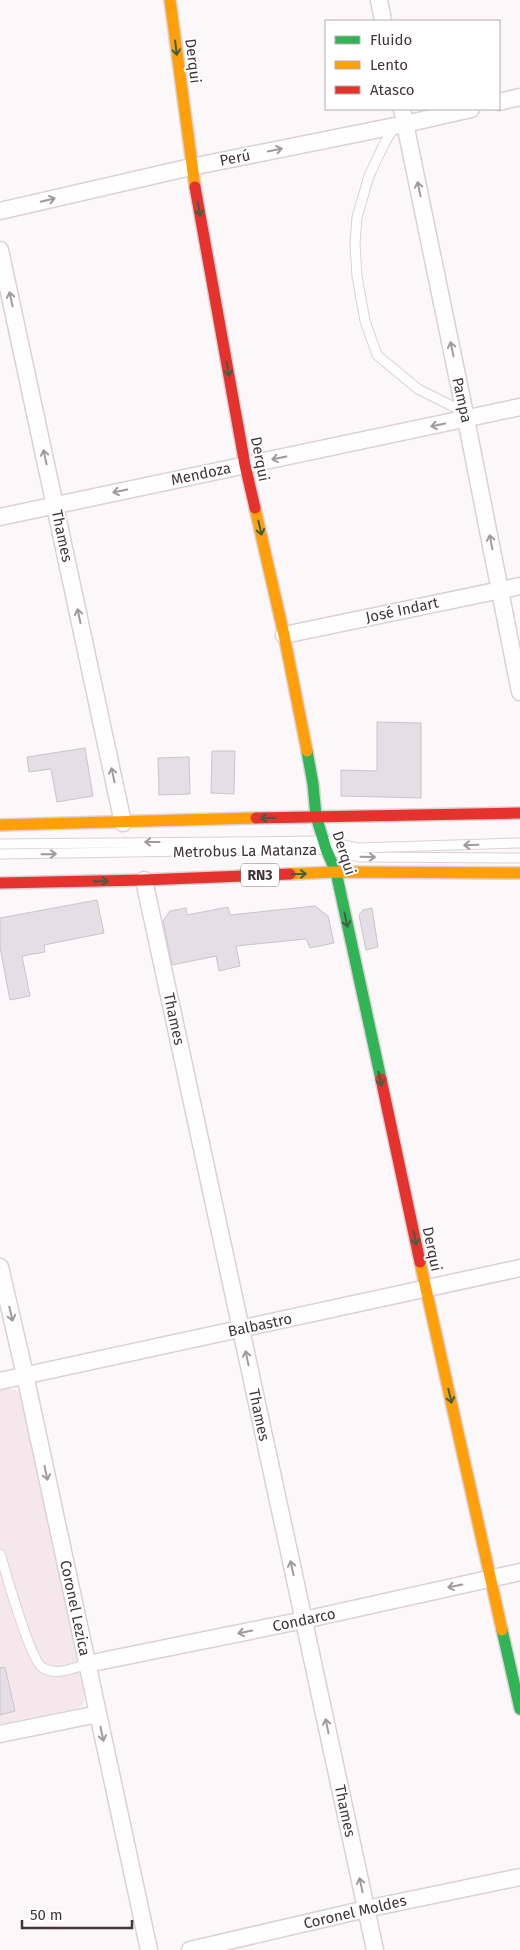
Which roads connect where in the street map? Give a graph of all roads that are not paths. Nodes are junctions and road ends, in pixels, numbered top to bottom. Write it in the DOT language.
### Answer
graph roads {
  1 [pos="170,0"];
  2 [pos="379,0"];
  3 [pos="384,20"];
  4 [pos="520,97"];
  5 [pos="500,102"];
  6 [pos="465,110"];
  7 [pos="401,120"];
  8 [pos="191,167"];
  9 [pos="0,211"];
  10 [pos="0,250"];
  11 [pos="520,407"];
  12 [pos="466,415"];
  13 [pos="245,465"];
  14 [pos="56,504"];
  15 [pos="0,517"];
  16 [pos="520,586"];
  17 [pos="500,590"];
  18 [pos="284,635"];
  19 [pos="520,692"];
  20 [pos="520,813"];
  21 [pos="316,816"];
  22 [pos="122,823"];
  23 [pos="0,825"];
  24 [pos="520,843"];
  25 [pos="0,844"];
  26 [pos="325,845"];
  27 [pos="0,854"];
  28 [pos="520,858"];
  29 [pos="336,872"];
  30 [pos="520,873"];
  31 [pos="144,880"];
  32 [pos="0,883"];
  33 [pos="0,1267"];
  34 [pos="520,1268"];
  35 [pos="426,1289"];
  36 [pos="241,1330"];
  37 [pos="25,1375"];
  38 [pos="0,1381"];
  39 [pos="0,1554"];
  40 [pos="520,1572"];
  41 [pos="490,1579"];
  42 [pos="304,1620"];
  43 [pos="87,1664"];
  44 [pos="520,1709"];
  45 [pos="98,1714"];
  46 [pos="0,1734"];
  47 [pos="520,1877"];
  48 [pos="366,1909"];
  49 [pos="149,1950"];
  50 [pos="190,1950"];
  51 [pos="375,1950"];
  1 -- 8 [label="main road, Derqui, one-way"];
  2 -- 3 [label="street"];
  4 -- 5 [label="street"];
  6 -- 7 [label="street, Perú"];
  8 -- 7 [label="street, Perú, one-way"];
  12 -- 7 [label="street, Pampa, one-way"];
  7 -- 12 [label="lane"];
  9 -- 8 [label="street, Perú, one-way"];
  8 -- 13 [label="main road, Derqui, one-way"];
  14 -- 10 [label="street, Thames, one-way"];
  11 -- 12 [label="street, Mendoza"];
  12 -- 13 [label="street, Mendoza, one-way"];
  17 -- 12 [label="street, Pampa, one-way"];
  13 -- 14 [label="street, Mendoza, one-way"];
  13 -- 18 [label="main road, Derqui, one-way"];
  14 -- 15 [label="street, Mendoza"];
  22 -- 14 [label="street, Thames, one-way"];
  16 -- 17 [label="street, José Indart"];
  17 -- 18 [label="street, José Indart"];
  17 -- 19 [label="street, Pampa"];
  18 -- 21 [label="main road, Derqui"];
  20 -- 21 [label="main road"];
  21 -- 22 [label="main road, one-way"];
  21 -- 26 [label="main road, Derqui"];
  22 -- 23 [label="main road"];
  24 -- 26 [label="lane, Metrobus La Matanza, one-way"];
  26 -- 25 [label="lane, Metrobus La Matanza, one-way"];
  27 -- 26 [label="lane, Metrobus La Matanza, one-way"];
  26 -- 28 [label="lane, Metrobus La Matanza, one-way"];
  26 -- 29 [label="main road, Derqui"];
  29 -- 30 [label="main road, RN3"];
  31 -- 29 [label="main road, RN3, one-way"];
  29 -- 35 [label="main road, Derqui, one-way"];
  32 -- 31 [label="main road, RN3, one-way"];
  31 -- 36 [label="street, Thames"];
  33 -- 37 [label="street, Coronel Lezica, one-way"];
  34 -- 35 [label="street, Balbastro"];
  35 -- 36 [label="street, Balbastro"];
  35 -- 41 [label="main road, Derqui, one-way"];
  36 -- 37 [label="street, Balbastro"];
  42 -- 36 [label="street, Thames, one-way"];
  37 -- 38 [label="street, Balbastro"];
  37 -- 43 [label="street, Coronel Lezica, one-way"];
  39 -- 43 [label="lane"];
  40 -- 41 [label="street, Condarco"];
  41 -- 42 [label="street, Condarco, one-way"];
  41 -- 44 [label="main road, Derqui"];
  42 -- 43 [label="street, Condarco, one-way"];
  48 -- 42 [label="street, Thames, one-way"];
  43 -- 45 [label="street, Coronel Lezica"];
  45 -- 46 [label="street"];
  45 -- 49 [label="street, Coronel Lezica, one-way"];
  47 -- 48 [label="street, Coronel Moldes"];
  48 -- 50 [label="street, Coronel Moldes"];
  48 -- 51 [label="street, Thames"];
}
